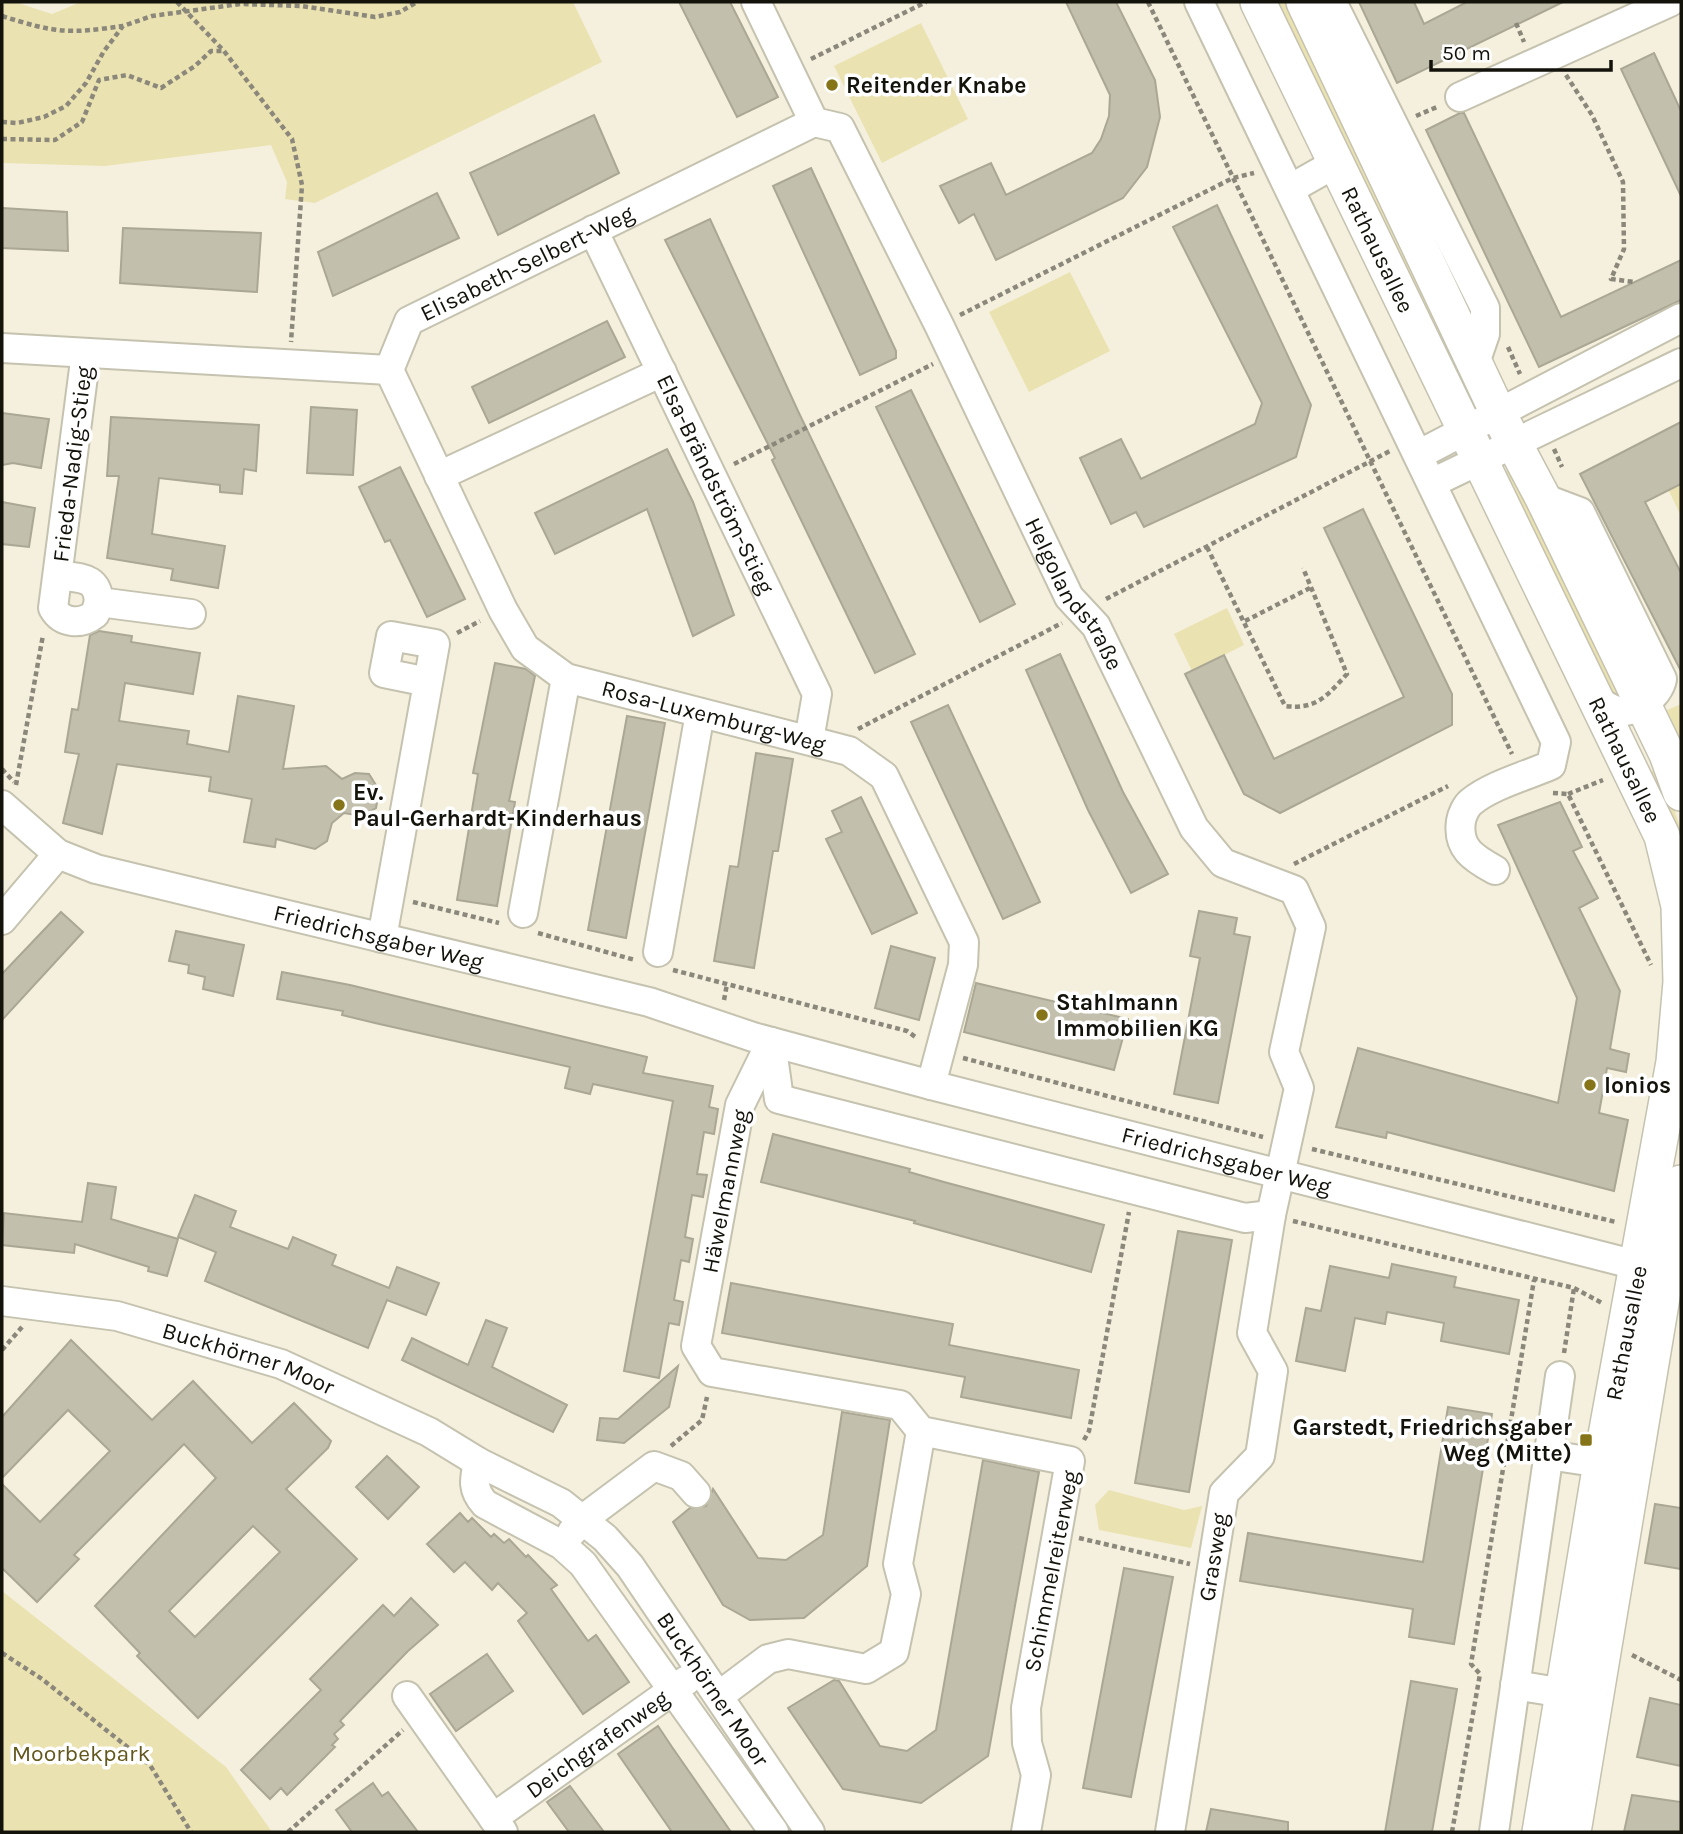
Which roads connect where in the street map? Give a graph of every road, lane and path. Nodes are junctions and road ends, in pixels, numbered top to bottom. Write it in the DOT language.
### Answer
graph roads {
  1 [pos="177,2"];
  2 [pos="416,2"];
  3 [pos="756,2"];
  4 [pos="926,2"];
  5 [pos="1148,2"];
  6 [pos="1199,2"];
  7 [pos="1258,2"];
  8 [pos="1304,2"];
  9 [pos="1332,2"];
  10 [pos="1670,2"];
  11 [pos="281,3"];
  12 [pos="189,12"];
  13 [pos="2,16"];
  14 [pos="1516,23"];
  15 [pos="123,26"];
  16 [pos="224,51"];
  17 [pos="1535,63"];
  18 [pos="788,70"];
  19 [pos="1460,97"];
  20 [pos="2,122"];
  21 [pos="814,122"];
  22 [pos="1394,125"];
  23 [pos="2,139"];
  24 [pos="1277,163"];
  25 [pos="1336,163"];
  26 [pos="1233,178"];
  27 [pos="1290,189"];
  28 [pos="593,230"];
  29 [pos="1634,282"];
  30 [pos="1681,318"];
  31 [pos="939,325"];
  32 [pos="2,348"];
  33 [pos="86,353"];
  34 [pos="953,354"];
  35 [pos="1475,363"];
  36 [pos="1681,363"];
  37 [pos="289,365"];
  38 [pos="389,370"];
  39 [pos="662,372"];
  40 [pos="1506,429"];
  41 [pos="1473,446"];
  42 [pos="1415,447"];
  43 [pos="1371,463"];
  44 [pos="439,475"];
  45 [pos="712,476"];
  46 [pos="1432,484"];
  47 [pos="1207,547"];
  48 [pos="1303,568"];
  49 [pos="58,575"];
  50 [pos="1310,588"];
  51 [pos="99,602"];
  52 [pos="503,610"];
  53 [pos="1082,612"];
  54 [pos="56,614"];
  55 [pos="191,614"];
  56 [pos="1245,621"];
  57 [pos="435,644"];
  58 [pos="566,678"];
  59 [pos="428,682"];
  60 [pos="1595,699"];
  61 [pos="1643,703"];
  62 [pos="700,713"];
  63 [pos="809,740"];
  64 [pos="849,751"];
  65 [pos="1500,761"];
  66 [pos="1517,766"];
  67 [pos="1450,786"];
  68 [pos="1681,793"];
  69 [pos="6,810"];
  70 [pos="58,854"];
  71 [pos="1495,870"];
  72 [pos="1265,878"];
  73 [pos="523,913"];
  74 [pos="2,920"];
  75 [pos="382,937"];
  76 [pos="659,952"];
  77 [pos="1652,968"];
  78 [pos="771,1042"];
  79 [pos="931,1085"];
  80 [pos="1287,1143"];
  81 [pos="1279,1176"];
  82 [pos="1681,1182"];
  83 [pos="1134,1189"];
  84 [pos="1271,1215"];
  85 [pos="1617,1223"];
  86 [pos="1662,1272"];
  87 [pos="1534,1280"];
  88 [pos="1574,1288"];
  89 [pos="2,1301"];
  90 [pos="1601,1316"];
  91 [pos="712,1372"];
  92 [pos="1560,1376"];
  93 [pos="921,1431"];
  94 [pos="1548,1455"];
  95 [pos="1070,1461"];
  96 [pos="478,1462"];
  97 [pos="1601,1463"];
  98 [pos="654,1466"];
  99 [pos="696,1493"];
  100 [pos="583,1519"];
  101 [pos="1058,1532"];
  102 [pos="562,1545"];
  103 [pos="1211,1569"];
  104 [pos="2,1653"];
  105 [pos="1629,1653"];
  106 [pos="702,1669"];
  107 [pos="1681,1680"];
  108 [pos="1515,1685"];
  109 [pos="672,1690"];
  110 [pos="720,1695"];
  111 [pos="1579,1696"];
  112 [pos="414,1705"];
  113 [pos="498,1825"];
  114 [pos="191,1832"];
  115 [pos="288,1832"];
  116 [pos="774,1832"];
  117 [pos="810,1832"];
  118 [pos="1026,1832"];
  119 [pos="1170,1832"];
  120 [pos="1452,1832"];
  121 [pos="1494,1832"];
  122 [pos="1540,1832"];
  123 [pos="1573,1832"];
  1 -- 12 [label="path"];
  2 -- 11 [label="path"];
  3 -- 18 [label="street"];
  4 -- 18 [label="path"];
  5 -- 26 [label="path"];
  6 -- 24 [label="street"];
  7 -- 25 [label="main road, Rathausallee"];
  8 -- 35 [label="main road, Rathausallee"];
  9 -- 22 [label="street"];
  10 -- 17 [label="street"];
  11 -- 12 [label="path"];
  12 -- 15 [label="path"];
  12 -- 16 [label="path"];
  13 -- 15 [label="path"];
  14 -- 17 [label="path"];
  15 -- 20 [label="path"];
  16 -- 23 [label="path"];
  16 -- 37 [label="path"];
  17 -- 19 [label="street"];
  17 -- 29 [label="path"];
  18 -- 21 [label="street"];
  19 -- 22 [label="path"];
  21 -- 28 [label="street, Elisabeth-Selbert-Weg"];
  21 -- 31 [label="street, Helgolandstraße"];
  22 -- 35 [label="street"];
  24 -- 26 [label="path"];
  24 -- 27 [label="street"];
  25 -- 27 [label="street"];
  25 -- 41 [label="main road, Rathausallee"];
  26 -- 31 [label="path"];
  26 -- 43 [label="path"];
  27 -- 42 [label="street"];
  28 -- 38 [label="street, Elisabeth-Selbert-Weg"];
  28 -- 39 [label="street, Elsa-Brändström-Stieg"];
  30 -- 40 [label="street"];
  31 -- 34 [label="street, Helgolandstraße"];
  32 -- 33 [label="street"];
  33 -- 37 [label="street"];
  33 -- 49 [label="street, Frieda-Nadig-Stieg"];
  34 -- 45 [label="path"];
  34 -- 53 [label="street, Helgolandstraße"];
  35 -- 40 [label="main road, Rathausallee"];
  36 -- 40 [label="street"];
  37 -- 38 [label="street"];
  38 -- 44 [label="street, Rosa-Luxemburg-Weg"];
  39 -- 44 [label="street"];
  39 -- 45 [label="street, Elsa-Brändström-Stieg"];
  40 -- 41 [label="street"];
  40 -- 61 [label="main road, Rathausallee"];
  41 -- 42 [label="street"];
  41 -- 46 [label="street"];
  41 -- 60 [label="main road, Rathausallee"];
  42 -- 43 [label="path"];
  42 -- 46 [label="street"];
  43 -- 47 [label="path"];
  43 -- 66 [label="path"];
  44 -- 52 [label="street, Rosa-Luxemburg-Weg"];
  45 -- 63 [label="street, Elsa-Brändström-Stieg"];
  46 -- 66 [label="street"];
  47 -- 53 [label="path"];
  47 -- 56 [label="path"];
  48 -- 50 [label="path"];
  49 -- 51 [label="street, Frieda-Nadig-Stieg"];
  49 -- 54 [label="street, Frieda-Nadig-Stieg"];
  50 -- 56 [label="path"];
  50 -- 56 [label="path"];
  51 -- 54 [label="street"];
  51 -- 55 [label="street"];
  52 -- 57 [label="path"];
  52 -- 58 [label="street, Rosa-Luxemburg-Weg"];
  53 -- 64 [label="path"];
  53 -- 72 [label="street, Helgolandstraße"];
  54 -- 69 [label="path"];
  57 -- 59 [label="street"];
  57 -- 59 [label="street"];
  58 -- 62 [label="street, Rosa-Luxemburg-Weg"];
  58 -- 73 [label="street"];
  59 -- 75 [label="street"];
  60 -- 61 [label="street"];
  60 -- 86 [label="main road, Rathausallee"];
  61 -- 68 [label="main road, Rathausallee"];
  62 -- 63 [label="street, Rosa-Luxemburg-Weg"];
  62 -- 76 [label="street"];
  63 -- 64 [label="street, Rosa-Luxemburg-Weg"];
  64 -- 79 [label="street, Rosa-Luxemburg-Weg"];
  65 -- 66 [label="path"];
  66 -- 71 [label="street"];
  66 -- 77 [label="path"];
  67 -- 72 [label="path"];
  69 -- 70 [label="street, Friedrichsgaber Weg"];
  70 -- 74 [label="street"];
  70 -- 75 [label="street, Friedrichsgaber Weg"];
  72 -- 80 [label="street, Helgolandstraße"];
  75 -- 78 [label="street, Friedrichsgaber Weg"];
  78 -- 79 [label="street, Friedrichsgaber Weg"];
  78 -- 83 [label="street, Friedrichsgaber Weg"];
  78 -- 91 [label="street, Häwelmannweg"];
  79 -- 81 [label="street, Friedrichsgaber Weg"];
  80 -- 81 [label="street, Helgolandstraße"];
  80 -- 85 [label="path"];
  81 -- 84 [label="street, Grasweg"];
  81 -- 86 [label="street, Friedrichsgaber Weg"];
  82 -- 86 [label="main road, Rathausallee"];
  83 -- 84 [label="street, Friedrichsgaber Weg"];
  83 -- 95 [label="path, Schimmelreiterweg"];
  84 -- 87 [label="path"];
  84 -- 103 [label="street, Grasweg"];
  86 -- 97 [label="main road, Rathausallee"];
  86 -- 111 [label="main road, Rathausallee"];
  87 -- 88 [label="path"];
  87 -- 120 [label="path"];
  88 -- 90 [label="path"];
  88 -- 92 [label="path"];
  89 -- 96 [label="street, Buckhörner Moor"];
  91 -- 93 [label="street"];
  91 -- 98 [label="path"];
  92 -- 94 [label="street"];
  93 -- 95 [label="street"];
  93 -- 110 [label="street"];
  94 -- 97 [label="street"];
  94 -- 108 [label="street"];
  95 -- 101 [label="street, Schimmelreiterweg"];
  96 -- 100 [label="street, Buckhörner Moor"];
  96 -- 102 [label="street, Buckhörner Moor"];
  97 -- 111 [label="main road, Rathausallee"];
  98 -- 99 [label="street"];
  98 -- 100 [label="street"];
  100 -- 102 [label="street"];
  100 -- 106 [label="street, Buckhörner Moor"];
  101 -- 103 [label="path"];
  101 -- 118 [label="street, Schimmelreiterweg"];
  102 -- 109 [label="street, Buckhörner Moor"];
  103 -- 119 [label="street, Grasweg"];
  104 -- 114 [label="path"];
  105 -- 107 [label="path"];
  106 -- 109 [label="street, Deichgrafenweg"];
  106 -- 110 [label="street, Buckhörner Moor"];
  108 -- 111 [label="street"];
  108 -- 121 [label="street"];
  109 -- 113 [label="street, Deichgrafenweg"];
  109 -- 116 [label="street, Buckhörner Moor"];
  110 -- 117 [label="street, Buckhörner Moor"];
  111 -- 122 [label="main road, Rathausallee"];
  111 -- 123 [label="main road, Rathausallee"];
  112 -- 113 [label="street, Deichgrafenweg"];
  112 -- 115 [label="path"];
}
